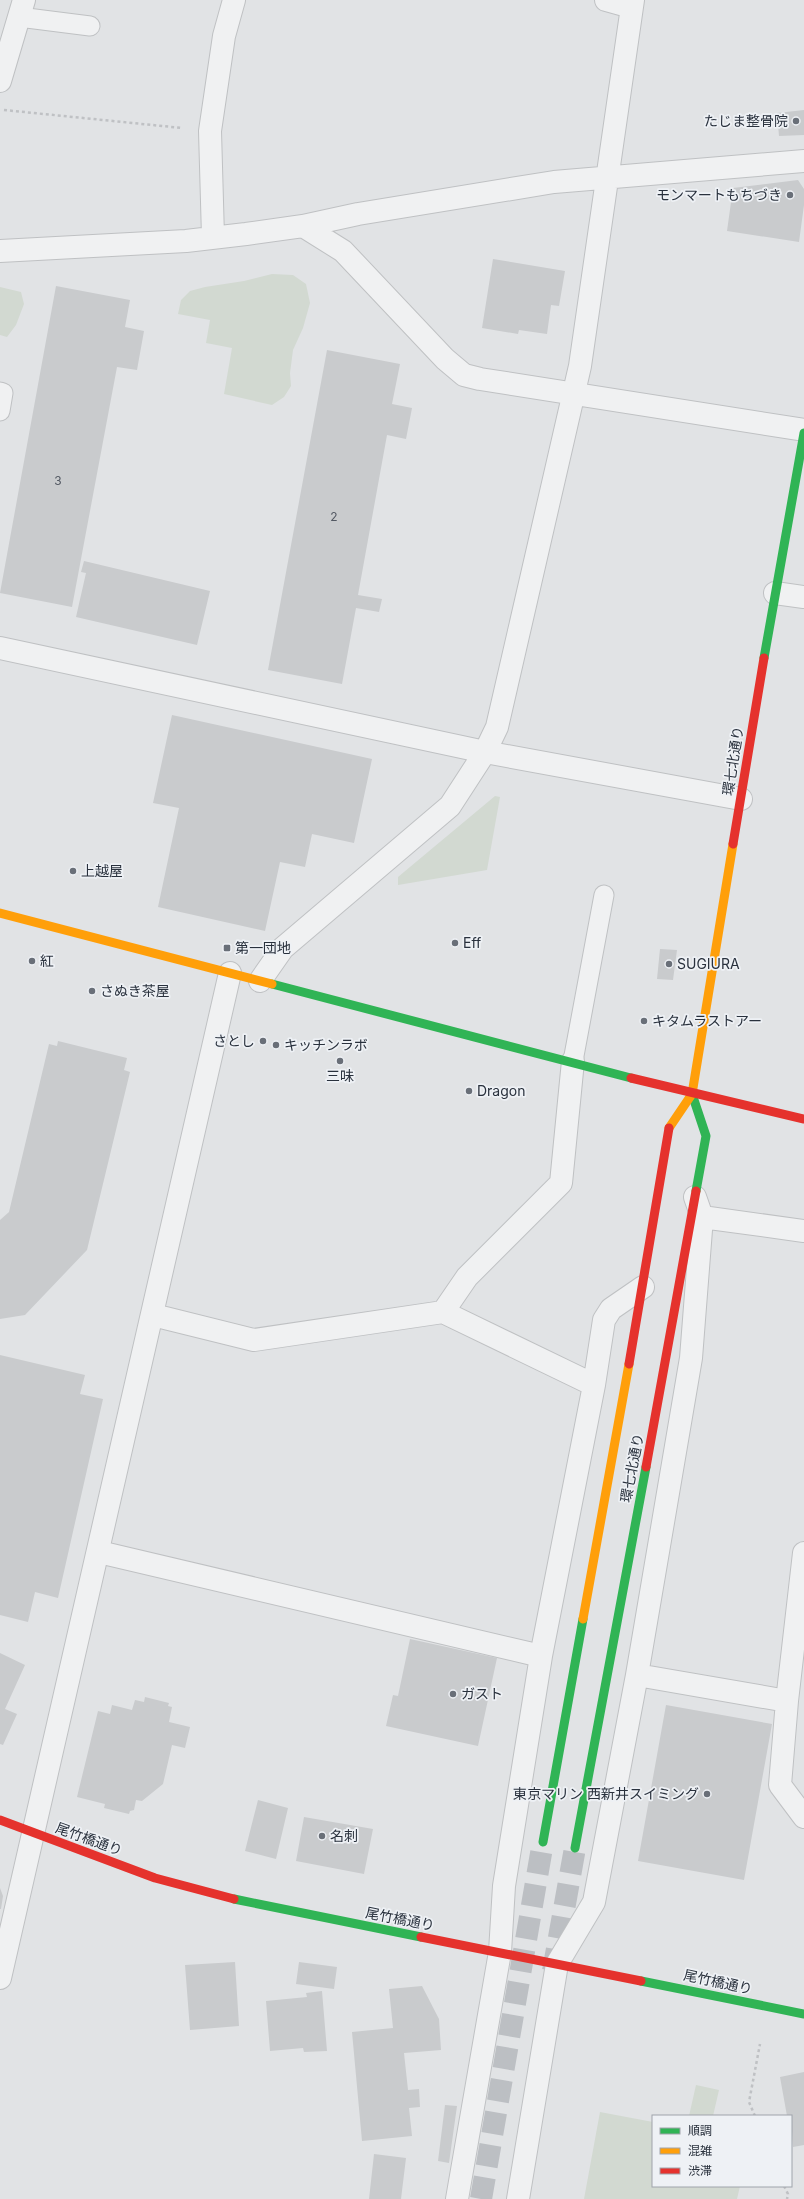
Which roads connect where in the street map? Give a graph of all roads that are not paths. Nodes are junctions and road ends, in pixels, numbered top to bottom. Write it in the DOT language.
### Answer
graph roads {
  1 [pos="234,0"];
  2 [pos="606,0"];
  3 [pos="632,3"];
  4 [pos="22,8"];
  5 [pos="90,26"];
  6 [pos="0,81"];
  7 [pos="804,161"];
  8 [pos="608,176"];
  9 [pos="303,226"];
  10 [pos="213,237"];
  11 [pos="0,250"];
  12 [pos="0,392"];
  13 [pos="575,394"];
  14 [pos="0,410"];
  15 [pos="804,432"];
  16 [pos="775,593"];
  17 [pos="804,597"];
  18 [pos="0,648"];
  19 [pos="485,752"];
  20 [pos="741,799"];
  21 [pos="604,895"];
  22 [pos="0,913"];
  23 [pos="230,973"];
  24 [pos="260,981"];
  25 [pos="573,1061"];
  26 [pos="692,1094"];
  27 [pos="804,1119"];
  28 [pos="699,1207"];
  29 [pos="804,1231"];
  30 [pos="643,1287"];
  31 [pos="443,1312"];
  32 [pos="153,1315"];
  33 [pos="594,1385"];
  34 [pos="99,1552"];
  35 [pos="804,1553"];
  36 [pos="541,1656"];
  37 [pos="637,1676"];
  38 [pos="786,1701"];
  39 [pos="804,1817"];
  40 [pos="0,1820"];
  41 [pos="32,1833"];
  42 [pos="543,1842"];
  43 [pos="575,1848"];
  44 [pos="500,1952"];
  45 [pos="557,1964"];
  46 [pos="0,1978"];
  47 [pos="804,2014"];
  48 [pos="457,2199"];
  49 [pos="518,2199"];
  1 -- 10 [label="street"];
  2 -- 3 [label="street"];
  3 -- 8 [label="street"];
  4 -- 5 [label="lane"];
  4 -- 6 [label="street"];
  7 -- 8 [label="street"];
  8 -- 9 [label="street"];
  8 -- 13 [label="street"];
  9 -- 10 [label="street"];
  9 -- 13 [label="street"];
  10 -- 11 [label="street"];
  12 -- 14 [label="lane"];
  13 -- 15 [label="street"];
  13 -- 19 [label="street"];
  15 -- 16 [label="street, 環七北通り"];
  16 -- 17 [label="street"];
  16 -- 20 [label="street, 環七北通り"];
  18 -- 19 [label="street"];
  19 -- 20 [label="street"];
  19 -- 24 [label="street"];
  20 -- 26 [label="street, 環七北通り"];
  21 -- 25 [label="lane"];
  22 -- 23 [label="street"];
  23 -- 24 [label="street"];
  23 -- 32 [label="street"];
  24 -- 25 [label="street"];
  25 -- 26 [label="street"];
  25 -- 31 [label="street"];
  26 -- 27 [label="street"];
  26 -- 28 [label="street, 環七北通り"];
  26 -- 30 [label="street, 環七北通り"];
  28 -- 29 [label="street"];
  28 -- 37 [label="street"];
  28 -- 43 [label="street, 環七北通り"];
  30 -- 33 [label="street"];
  30 -- 42 [label="street, 環七北通り"];
  31 -- 32 [label="street"];
  31 -- 33 [label="street"];
  32 -- 34 [label="street"];
  33 -- 36 [label="street"];
  34 -- 36 [label="street"];
  34 -- 41 [label="street"];
  35 -- 38 [label="street"];
  36 -- 44 [label="street"];
  37 -- 38 [label="street"];
  37 -- 45 [label="street"];
  38 -- 39 [label="street"];
  40 -- 41 [label="street, 尾竹橋通り"];
  41 -- 44 [label="street, 尾竹橋通り"];
  41 -- 46 [label="street"];
  44 -- 45 [label="street, 尾竹橋通り"];
  44 -- 48 [label="street"];
  45 -- 47 [label="street, 尾竹橋通り"];
  45 -- 49 [label="street"];
}
